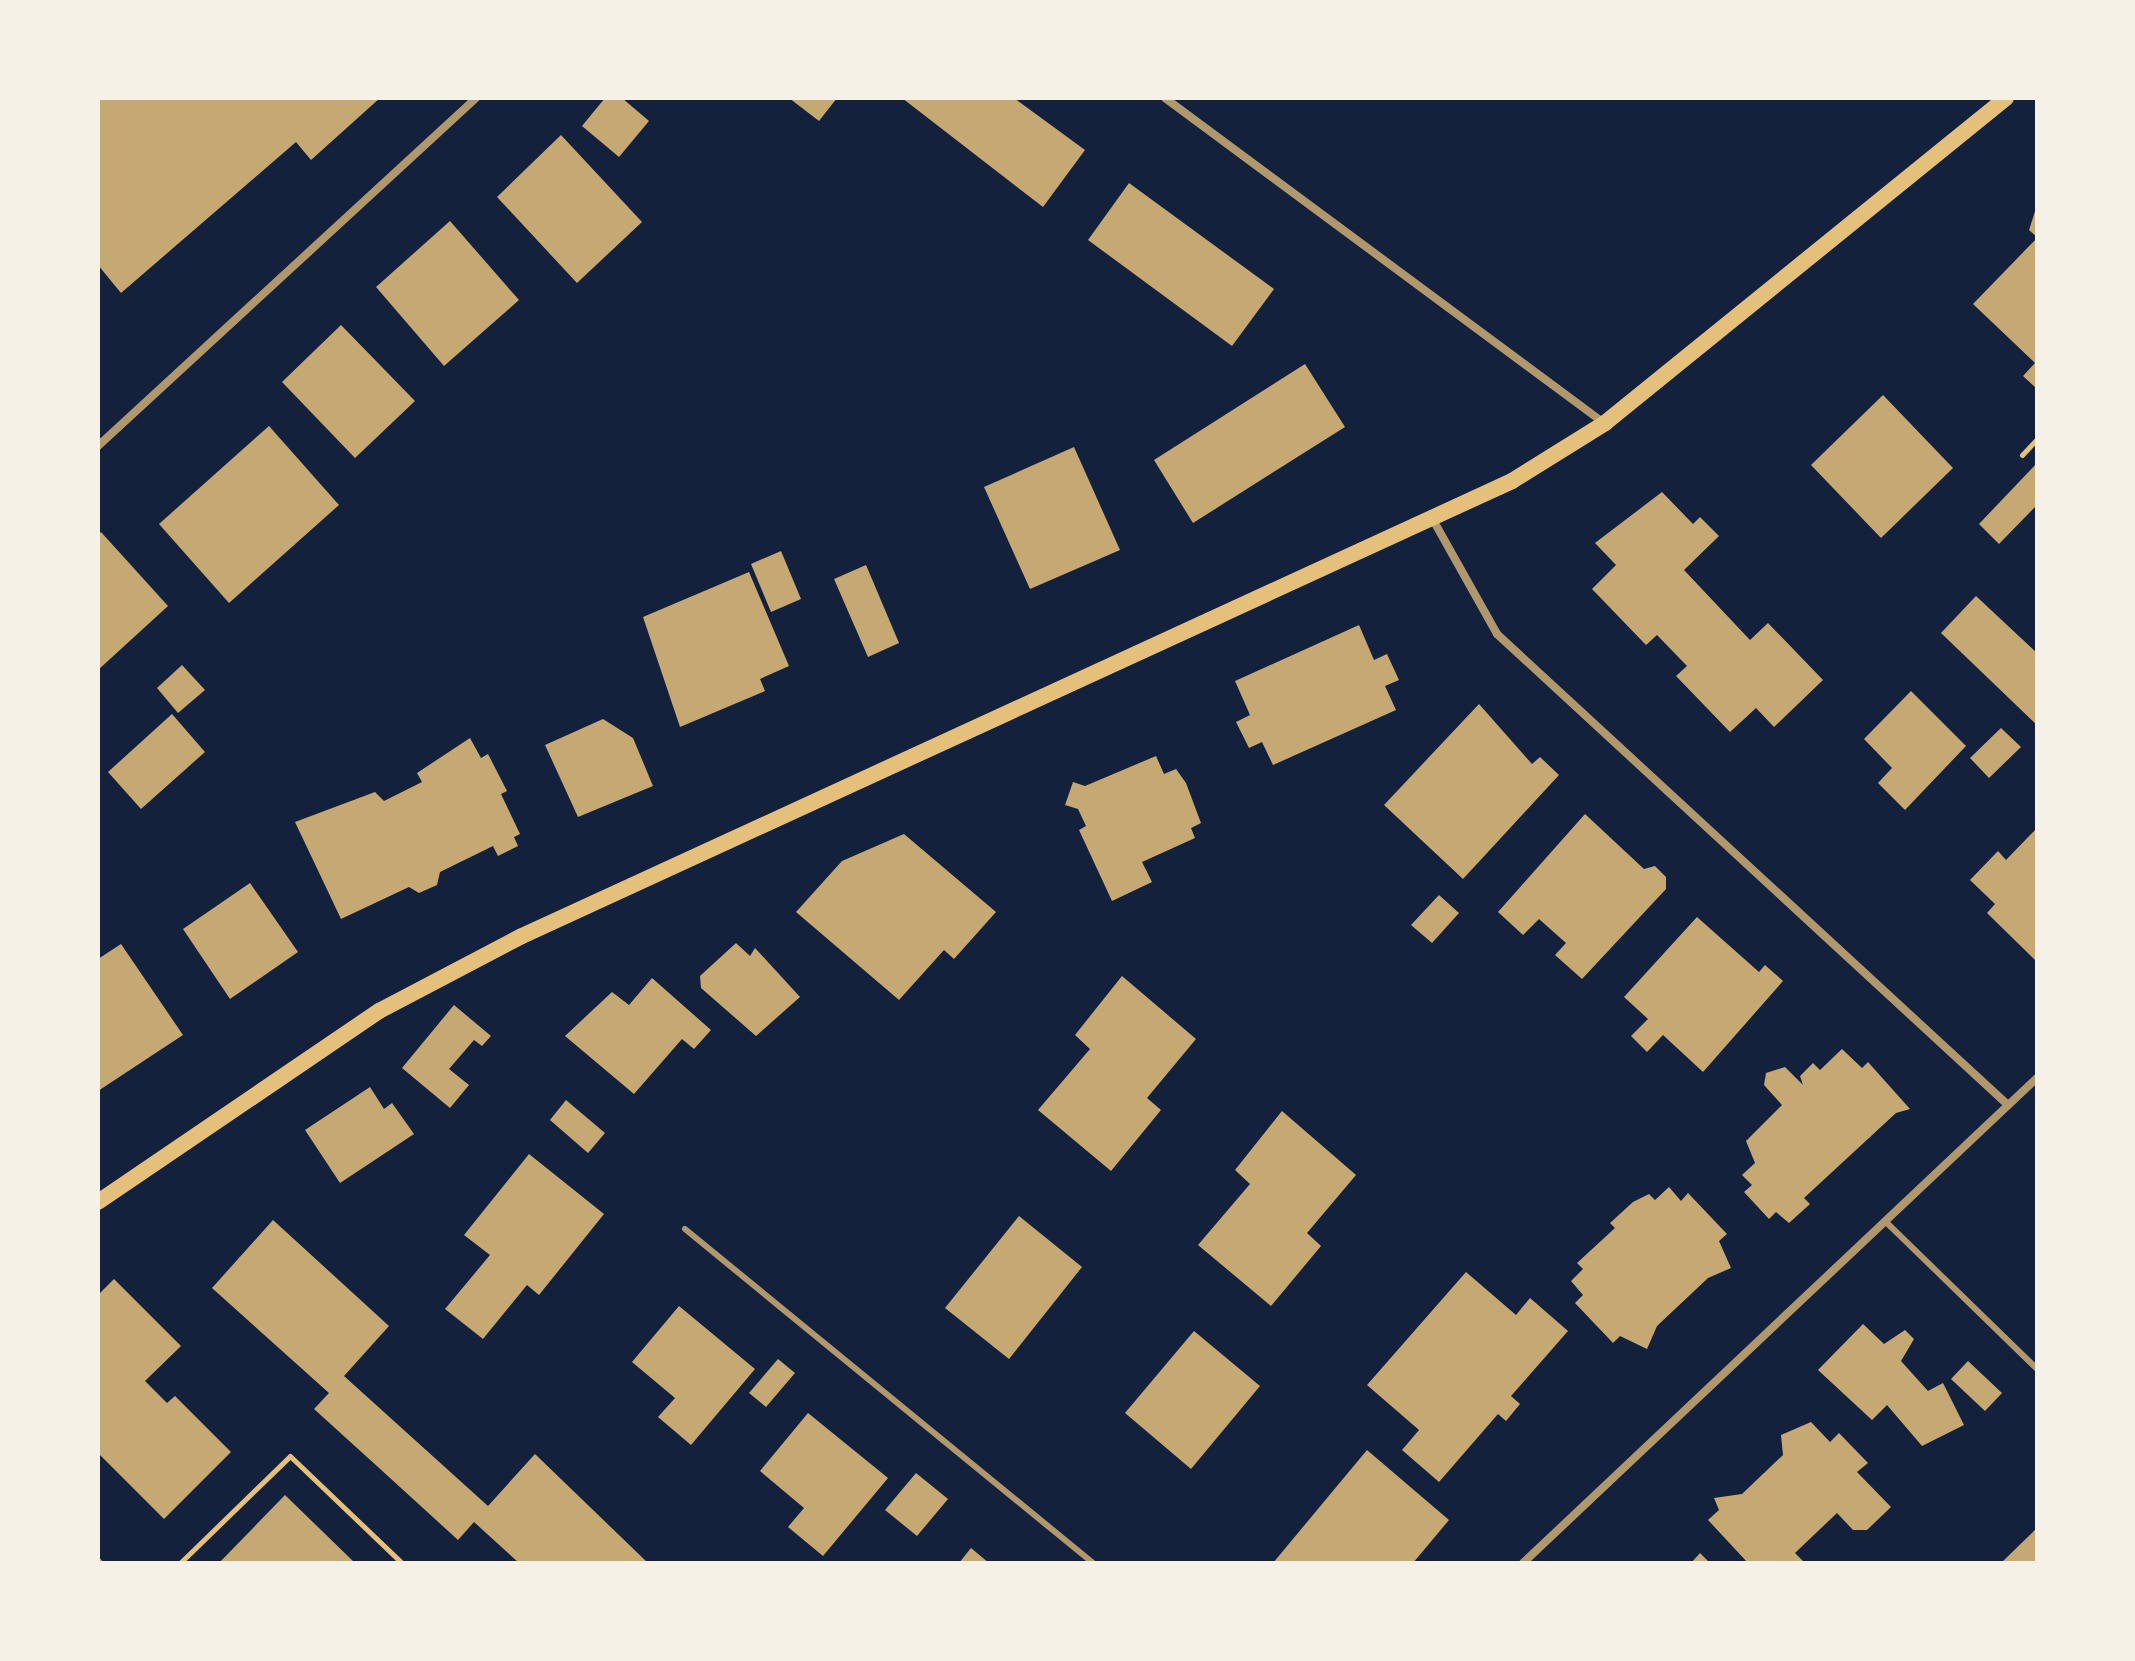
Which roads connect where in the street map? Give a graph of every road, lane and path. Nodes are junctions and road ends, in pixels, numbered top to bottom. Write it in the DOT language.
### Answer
graph roads {
  1 [pos="476,98"];
  2 [pos="1165,98"];
  3 [pos="2006,98"];
  4 [pos="1605,423"];
  5 [pos="2037,439"];
  6 [pos="98,446"];
  7 [pos="2022,455"];
  8 [pos="1432,518"];
  9 [pos="2037,1078"];
  10 [pos="2008,1105"];
  11 [pos="98,1202"];
  12 [pos="1887,1223"];
  13 [pos="685,1229"];
  14 [pos="2037,1369"];
  15 [pos="180,1563"];
  16 [pos="402,1563"];
  17 [pos="1093,1563"];
  18 [pos="1523,1563"];
  1 -- 6 [label="street"];
  2 -- 4 [label="street"];
  3 -- 4 [label="main road"];
  4 -- 8 [label="main road"];
  5 -- 7 [label="path"];
  8 -- 10 [label="street"];
  8 -- 11 [label="main road"];
  9 -- 10 [label="street"];
  10 -- 12 [label="street"];
  12 -- 14 [label="lane"];
  12 -- 18 [label="street"];
  13 -- 17 [label="lane"];
  15 -- 16 [label="path"];
}
